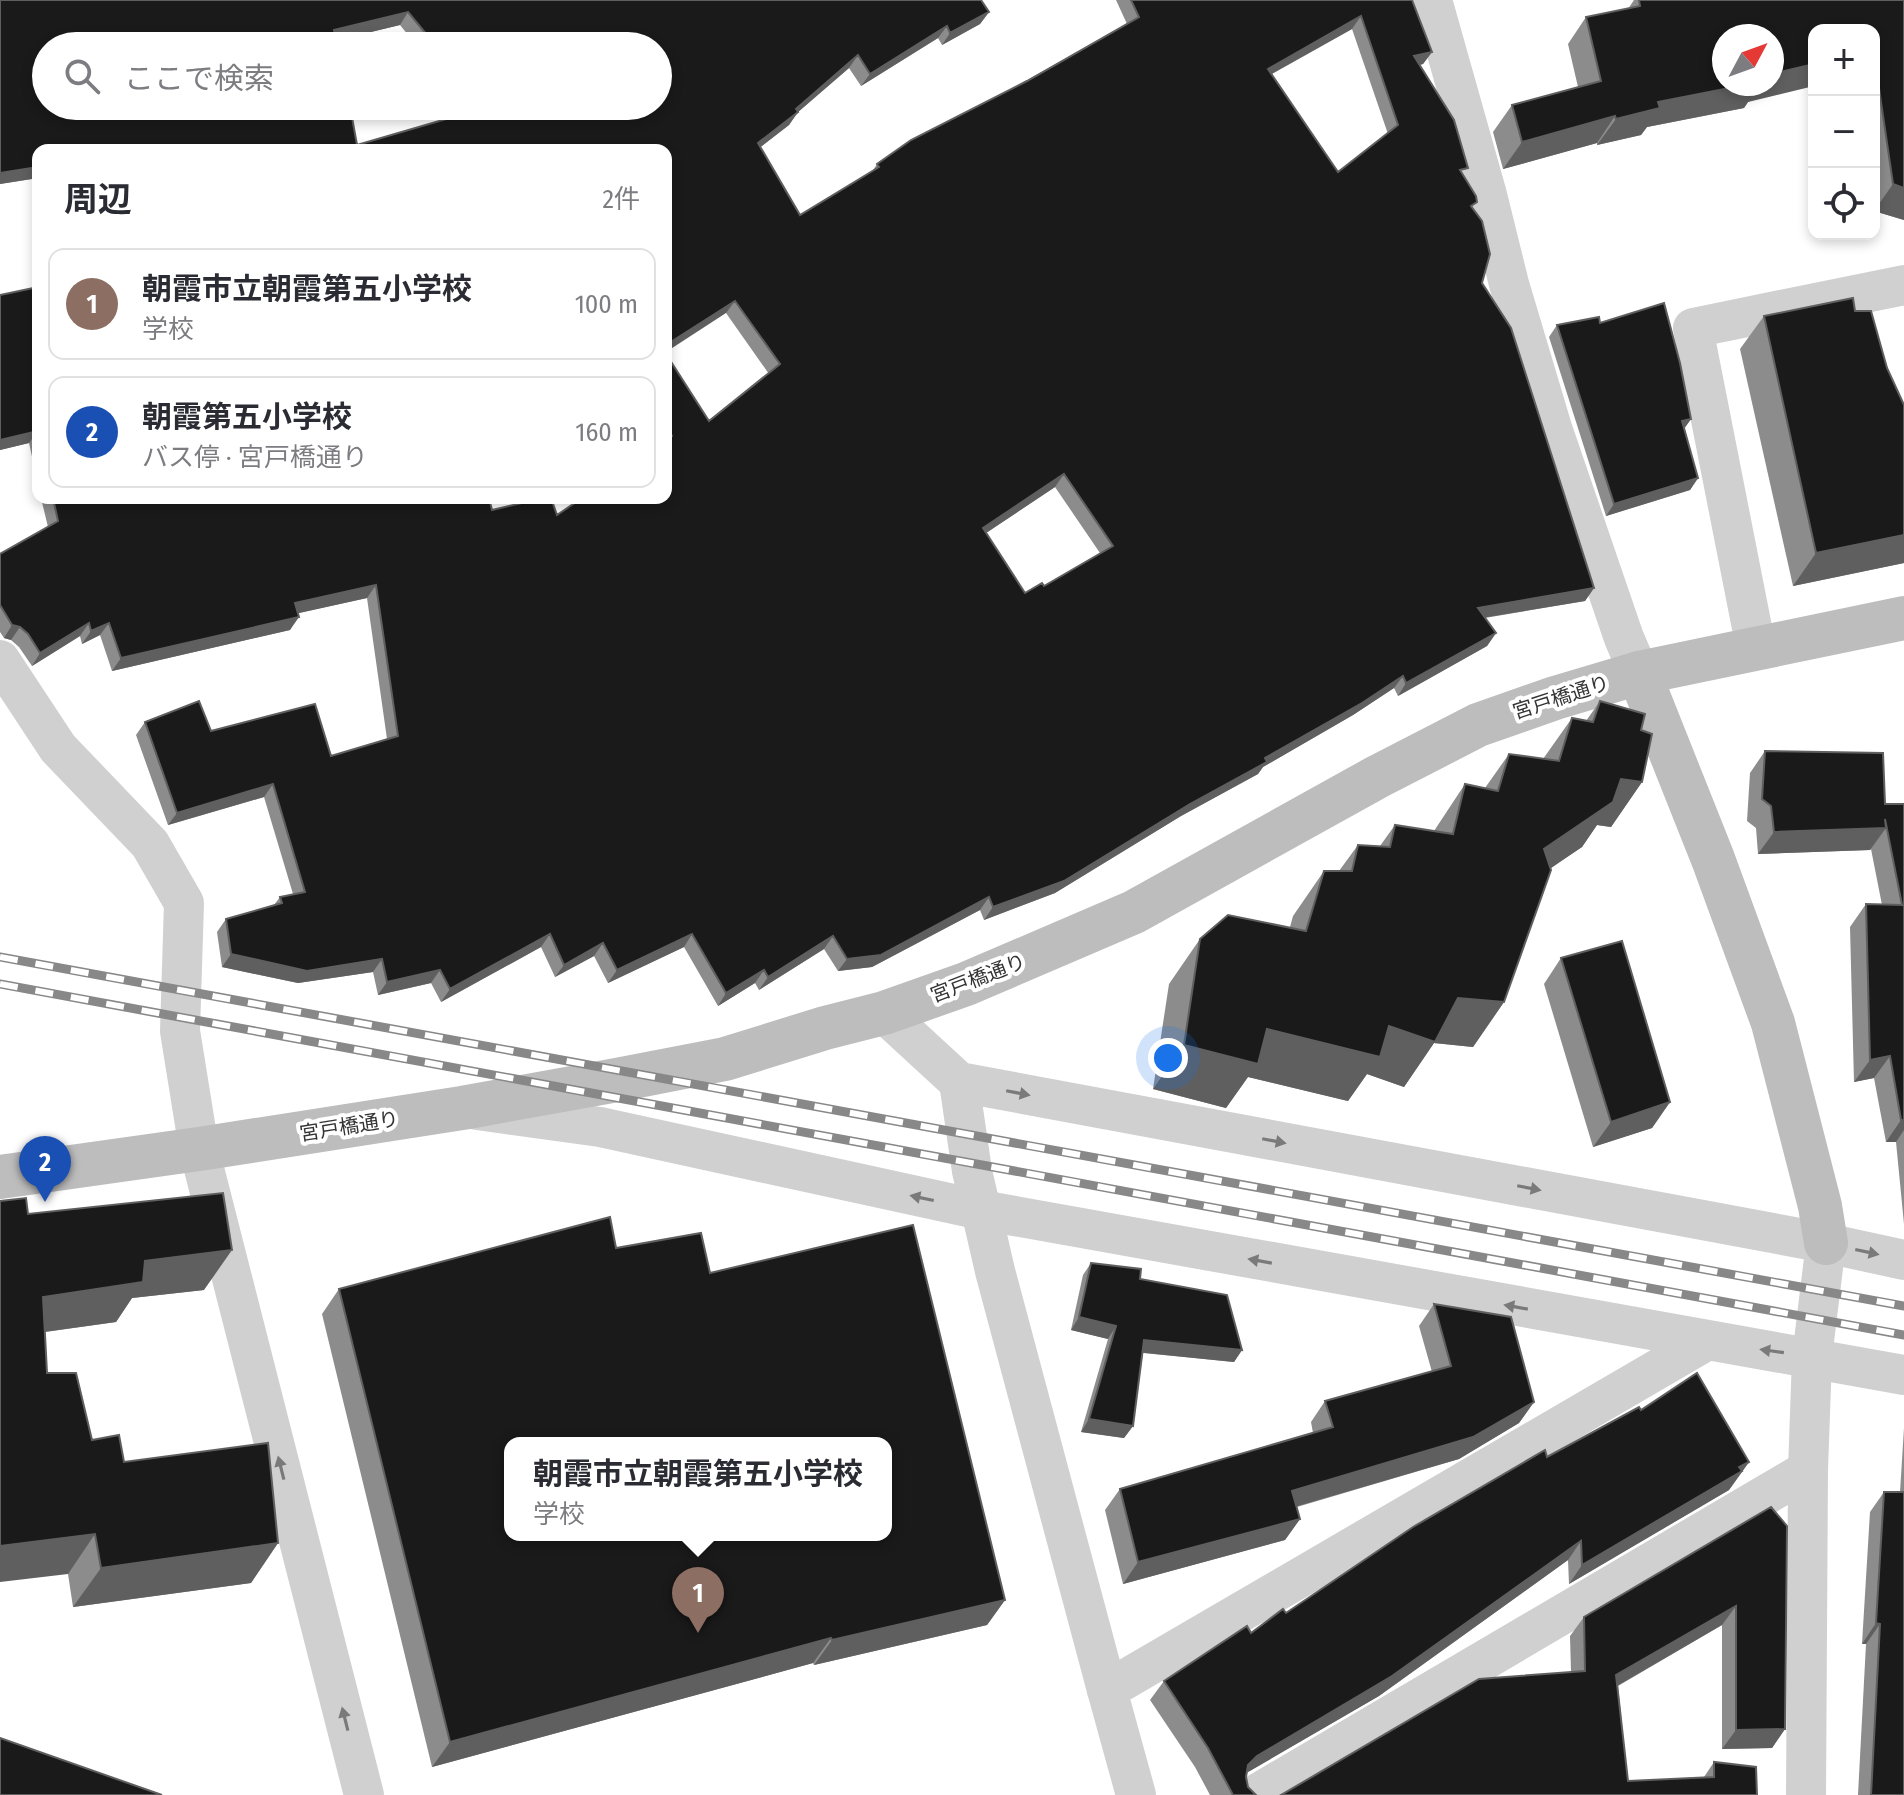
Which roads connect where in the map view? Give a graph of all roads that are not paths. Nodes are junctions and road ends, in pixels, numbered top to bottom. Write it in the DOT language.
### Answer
graph roads {
  1 [pos="1432,0"];
  2 [pos="1904,285"];
  3 [pos="1904,618"];
  4 [pos="1756,648"];
  5 [pos="0,660"];
  6 [pos="1639,673"];
  7 [pos="884,1013"];
  8 [pos="959,1082"];
  9 [pos="462,1108"];
  10 [pos="199,1149"];
  11 [pos="0,1177"];
  12 [pos="981,1210"];
  13 [pos="1826,1243"];
  14 [pos="1904,1260"];
  15 [pos="1706,1341"];
  16 [pos="1812,1357"];
  17 [pos="1904,1375"];
  18 [pos="1808,1470"];
  19 [pos="1107,1690"];
  20 [pos="364,1795"];
  21 [pos="1136,1795"];
  22 [pos="1255,1795"];
  23 [pos="1806,1795"];
  1 -- 6 [label="street"];
  2 -- 4 [label="street"];
  3 -- 4 [label="street, 宮戸橋通り"];
  4 -- 6 [label="street, 宮戸橋通り"];
  5 -- 10 [label="street"];
  6 -- 7 [label="street, 宮戸橋通り"];
  6 -- 13 [label="street"];
  7 -- 8 [label="street"];
  7 -- 9 [label="street, 宮戸橋通り"];
  8 -- 12 [label="street"];
  8 -- 13 [label="street, one-way"];
  9 -- 10 [label="street, 宮戸橋通り"];
  12 -- 9 [label="street, one-way"];
  10 -- 11 [label="street, 宮戸橋通り"];
  20 -- 10 [label="street, one-way"];
  15 -- 12 [label="street, one-way"];
  12 -- 19 [label="street"];
  13 -- 14 [label="street, one-way"];
  13 -- 16 [label="street"];
  16 -- 15 [label="street, one-way"];
  15 -- 19 [label="street"];
  16 -- 17 [label="street"];
  16 -- 18 [label="street"];
  18 -- 22 [label="street"];
  18 -- 23 [label="street"];
  19 -- 21 [label="street"];
}
